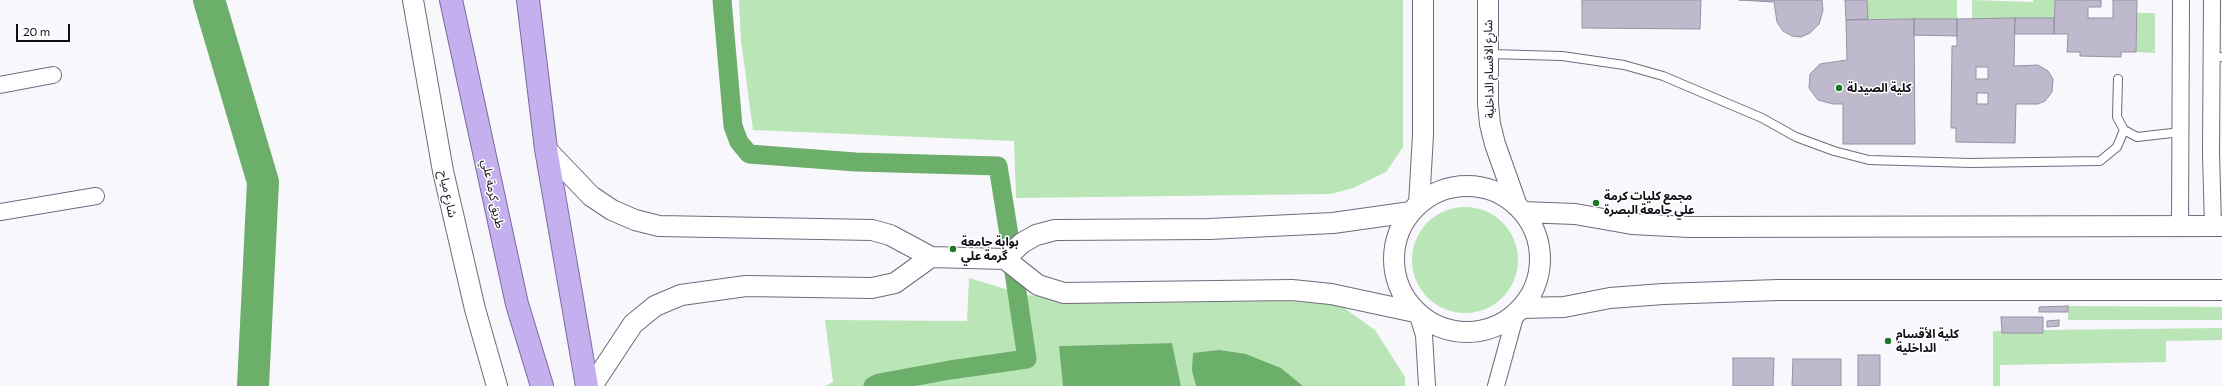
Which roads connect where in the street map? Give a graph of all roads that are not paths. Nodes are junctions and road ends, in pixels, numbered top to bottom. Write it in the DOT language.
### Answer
graph roads {
  1 [pos="413,0"];
  2 [pos="451,0"];
  3 [pos="528,0"];
  4 [pos="1423,0"];
  5 [pos="1488,0"];
  6 [pos="2181,0"];
  7 [pos="2212,0"];
  8 [pos="1488,54"];
  9 [pos="2217,58"];
  10 [pos="53,75"];
  11 [pos="2118,79"];
  12 [pos="0,85"];
  13 [pos="2124,130"];
  14 [pos="2181,132"];
  15 [pos="546,149"];
  16 [pos="96,196"];
  17 [pos="1415,208"];
  18 [pos="1520,209"];
  19 [pos="0,212"];
  20 [pos="2180,226"];
  21 [pos="2217,226"];
  22 [pos="931,257"];
  23 [pos="1005,260"];
  24 [pos="2222,290"];
  25 [pos="1518,311"];
  26 [pos="1416,312"];
  27 [pos="497,386"];
  28 [pos="542,386"];
  29 [pos="587,386"];
  30 [pos="592,386"];
  31 [pos="1428,386"];
  32 [pos="1496,386"];
  1 -- 27 [label="street, شارع مياح"];
  2 -- 28 [label="highway, طريق كرمة علي"];
  3 -- 15 [label="highway"];
  4 -- 17 [label="street"];
  5 -- 8 [label="street, شارع الاقسام الداخلية"];
  6 -- 14 [label="street"];
  7 -- 9 [label="street"];
  8 -- 13 [label="lane"];
  8 -- 18 [label="street, شارع الاقسام الداخلية"];
  9 -- 21 [label="street"];
  10 -- 12 [label="street"];
  11 -- 13 [label="lane"];
  13 -- 14 [label="lane"];
  14 -- 20 [label="street"];
  15 -- 22 [label="street"];
  15 -- 29 [label="highway"];
  16 -- 19 [label="street"];
  17 -- 18 [label="street"];
  17 -- 23 [label="street"];
  17 -- 26 [label="street"];
  18 -- 20 [label="street"];
  18 -- 25 [label="street"];
  20 -- 21 [label="street"];
  22 -- 23 [label="street"];
  22 -- 30 [label="street"];
  23 -- 26 [label="street"];
  24 -- 25 [label="street"];
  25 -- 26 [label="street"];
  25 -- 32 [label="street"];
  26 -- 31 [label="street"];
}
